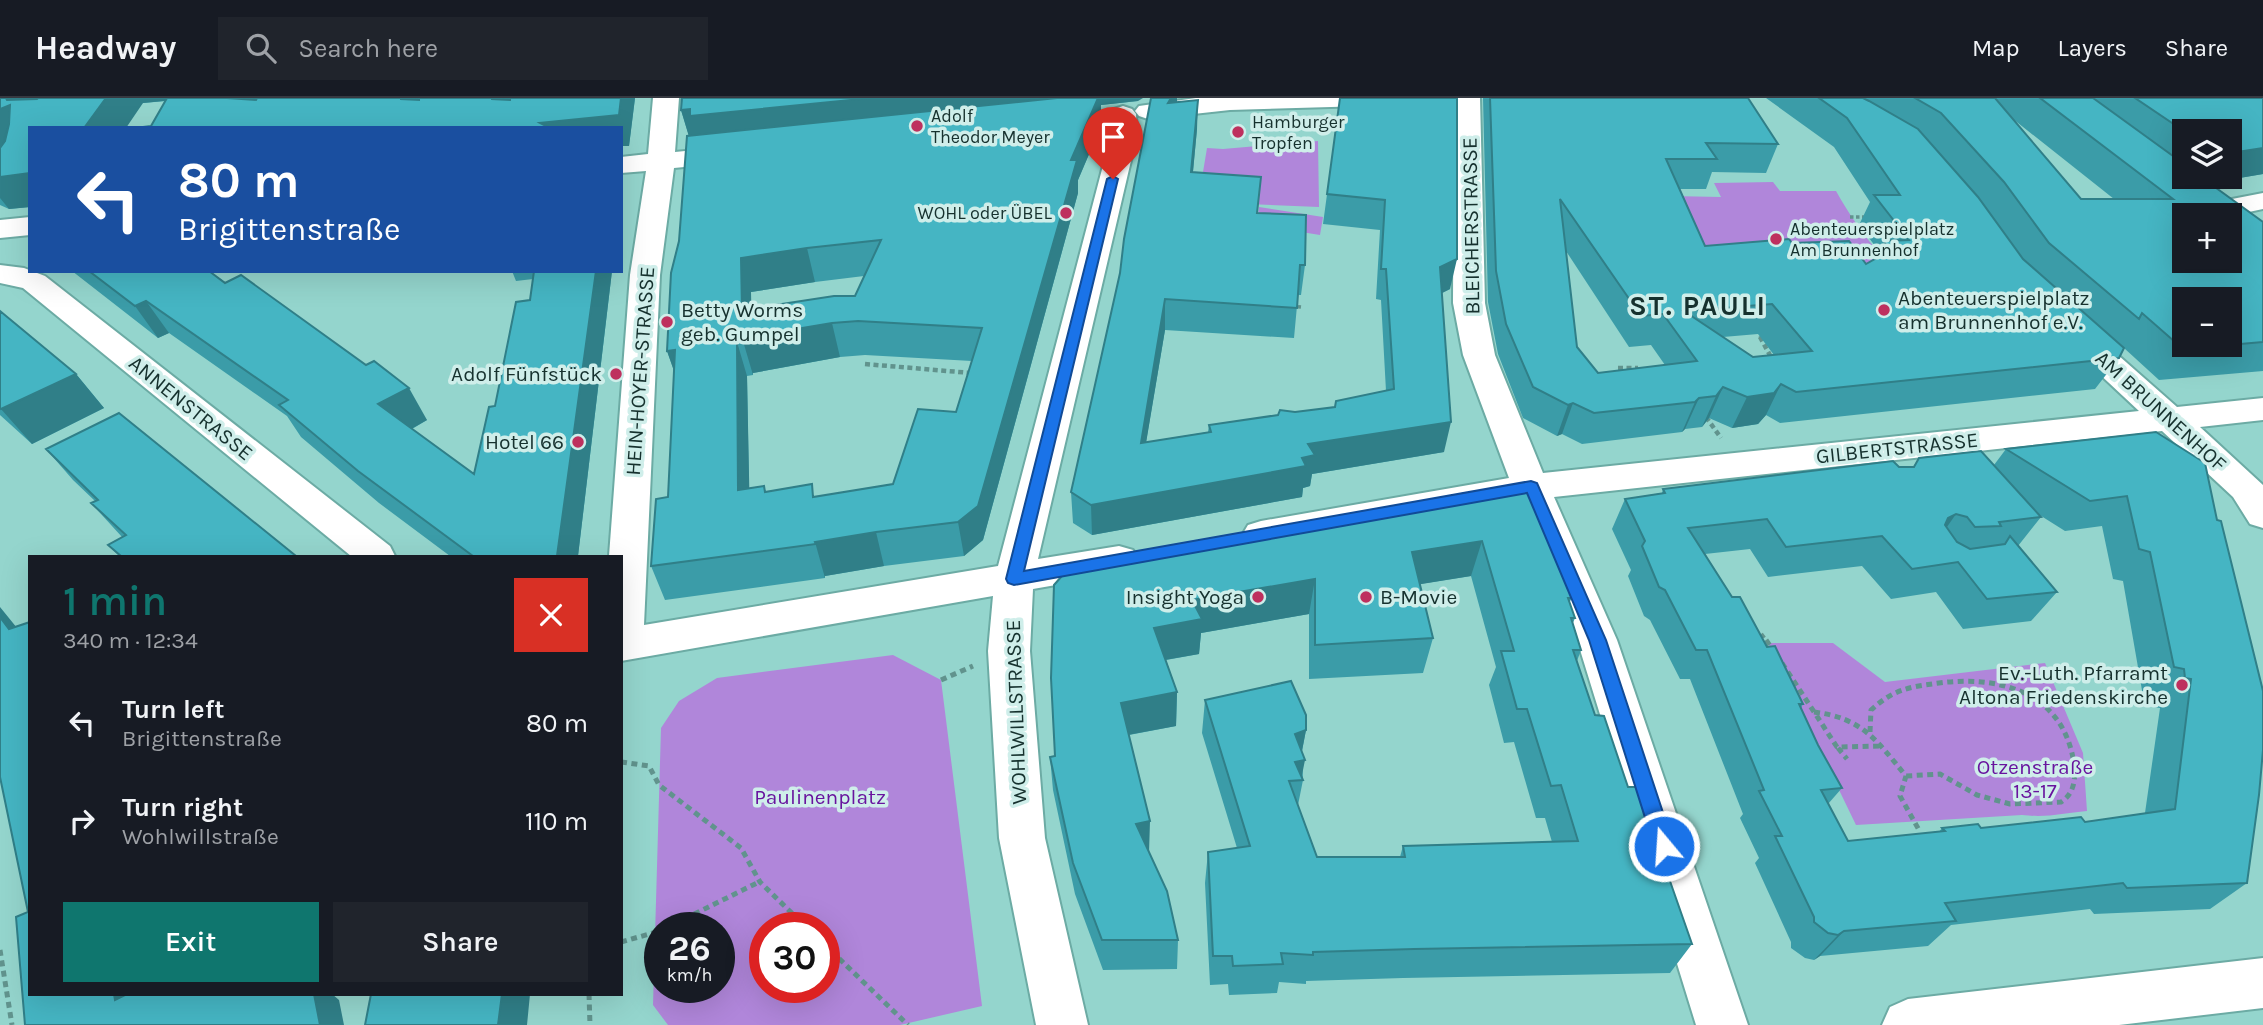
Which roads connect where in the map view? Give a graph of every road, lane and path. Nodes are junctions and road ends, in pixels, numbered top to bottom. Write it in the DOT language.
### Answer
graph roads {
  1 [pos="666,98"];
  2 [pos="1366,98"];
  3 [pos="1468,98"];
  4 [pos="1231,100"];
  5 [pos="756,152"];
  6 [pos="661,161"];
  7 [pos="623,165"];
  8 [pos="2263,201"];
  9 [pos="2242,208"];
  10 [pos="1850,217"];
  11 [pos="1876,217"];
  12 [pos="28,226"];
  13 [pos="0,229"];
  14 [pos="0,274"];
  15 [pos="1289,306"];
  16 [pos="1301,307"];
  17 [pos="2058,318"];
  18 [pos="1757,328"];
  19 [pos="865,363"];
  20 [pos="1776,366"];
  21 [pos="1618,368"];
  22 [pos="1649,368"];
  23 [pos="982,374"];
  24 [pos="2263,409"];
  25 [pos="1701,411"];
  26 [pos="2170,419"];
  27 [pos="1715,430"];
  28 [pos="1531,486"];
  29 [pos="2263,515"];
  30 [pos="1232,540"];
  31 [pos="375,555"];
  32 [pos="1150,555"];
  33 [pos="1014,579"];
  34 [pos="623,629"];
  35 [pos="1761,634"];
  36 [pos="623,645"];
  37 [pos="1814,712"];
  38 [pos="1870,733"];
  39 [pos="1880,746"];
  40 [pos="1837,747"];
  41 [pos="1847,759"];
  42 [pos="623,762"];
  43 [pos="1906,776"];
  44 [pos="1919,830"];
  45 [pos="760,881"];
  46 [pos="698,912"];
  47 [pos="791,912"];
  48 [pos="644,935"];
  49 [pos="623,941"];
  50 [pos="0,950"];
  51 [pos="840,959"];
  52 [pos="2263,983"];
  53 [pos="589,996"];
  54 [pos="12,1025"];
  55 [pos="590,1025"];
  56 [pos="908,1025"];
  57 [pos="1062,1025"];
  58 [pos="1722,1025"];
  59 [pos="1908,1025"];
  1 -- 6 [label="street, HEIN-HOYER-STRASSE"];
  2 -- 4 [label="street"];
  3 -- 28 [label="street, BLEICHERSTRASSE"];
  4 -- 33 [label="street, WOHLWILLSTRASSE"];
  5 -- 6 [label="street"];
  6 -- 7 [label="street"];
  6 -- 34 [label="street, HEIN-HOYER-STRASSE"];
  8 -- 9 [label="street"];
  10 -- 11 [label="path"];
  12 -- 13 [label="street"];
  14 -- 31 [label="street, ANNENSTRASSE"];
  15 -- 16 [label="path"];
  17 -- 26 [label="street, AM BRUNNENHOF"];
  18 -- 20 [label="path"];
  19 -- 23 [label="path"];
  21 -- 22 [label="path"];
  24 -- 26 [label="street, GILBERTSTRASSE"];
  25 -- 27 [label="path"];
  26 -- 28 [label="street, GILBERTSTRASSE"];
  26 -- 29 [label="street, AM BRUNNENHOF"];
  28 -- 30 [label="street, GILBERTSTRASSE"];
  28 -- 58 [label="street, BLEICHERSTRASSE"];
  32 -- 33 [label="street"];
  33 -- 36 [label="street"];
  33 -- 57 [label="street, WOHLWILLSTRASSE"];
  35 -- 37 [label="path"];
  37 -- 38 [label="path"];
  37 -- 40 [label="path"];
  38 -- 39 [label="path"];
  38 -- 43 [label="path"];
  39 -- 40 [label="path"];
  39 -- 43 [label="path"];
  40 -- 41 [label="path"];
  42 -- 45 [label="path"];
  43 -- 44 [label="path"];
  45 -- 46 [label="path"];
  45 -- 47 [label="path"];
  48 -- 49 [label="path"];
  50 -- 54 [label="path"];
  51 -- 56 [label="path"];
  52 -- 59 [label="street"];
  53 -- 55 [label="path"];
}
